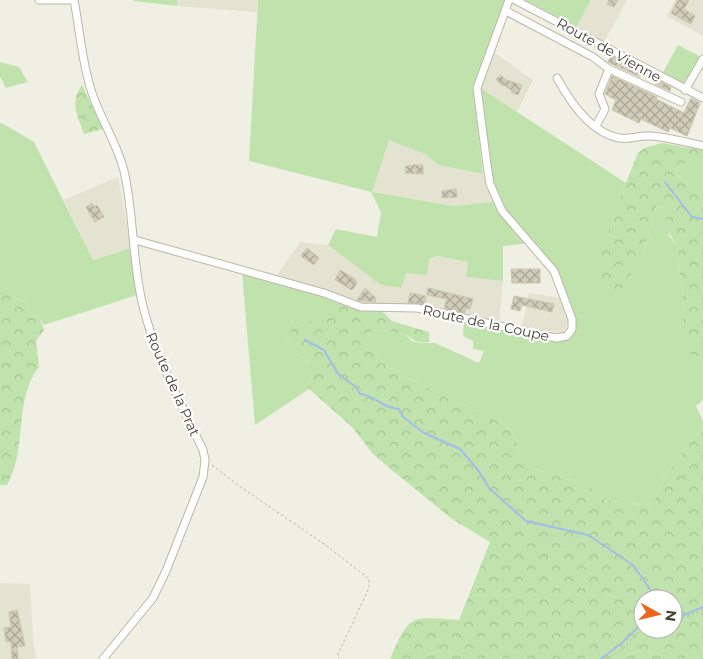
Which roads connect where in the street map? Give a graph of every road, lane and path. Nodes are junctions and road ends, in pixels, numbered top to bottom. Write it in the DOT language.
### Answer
graph roads {
  1 [pos="39,0"];
  2 [pos="74,0"];
  3 [pos="509,0"];
  4 [pos="515,0"];
  5 [pos="506,11"];
  6 [pos="703,59"];
  7 [pos="609,69"];
  8 [pos="557,78"];
  9 [pos="685,90"];
  10 [pos="703,98"];
  11 [pos="680,102"];
  12 [pos="596,126"];
  13 [pos="703,146"];
  14 [pos="135,240"];
  15 [pos="205,460"];
  16 [pos="703,610"];
  17 [pos="683,618"];
  18 [pos="633,638"];
  19 [pos="103,659"];
  20 [pos="339,659"];
  21 [pos="606,659"];
  1 -- 2 [label="street"];
  2 -- 14 [label="street, Route de la Prat"];
  3 -- 5 [label="street, Route de la Coupe"];
  4 -- 9 [label="street, Route de Vienne"];
  5 -- 7 [label="street"];
  5 -- 14 [label="street, Route de la Coupe"];
  6 -- 9 [label="street"];
  7 -- 11 [label="street"];
  7 -- 12 [label="street"];
  8 -- 12 [label="street"];
  9 -- 10 [label="street, Route de Vienne"];
  12 -- 13 [label="street"];
  14 -- 15 [label="street, Route de la Prat"];
  15 -- 19 [label="street"];
  15 -- 20 [label="path"];
  16 -- 17 [label="path"];
  18 -- 21 [label="path"];
}
